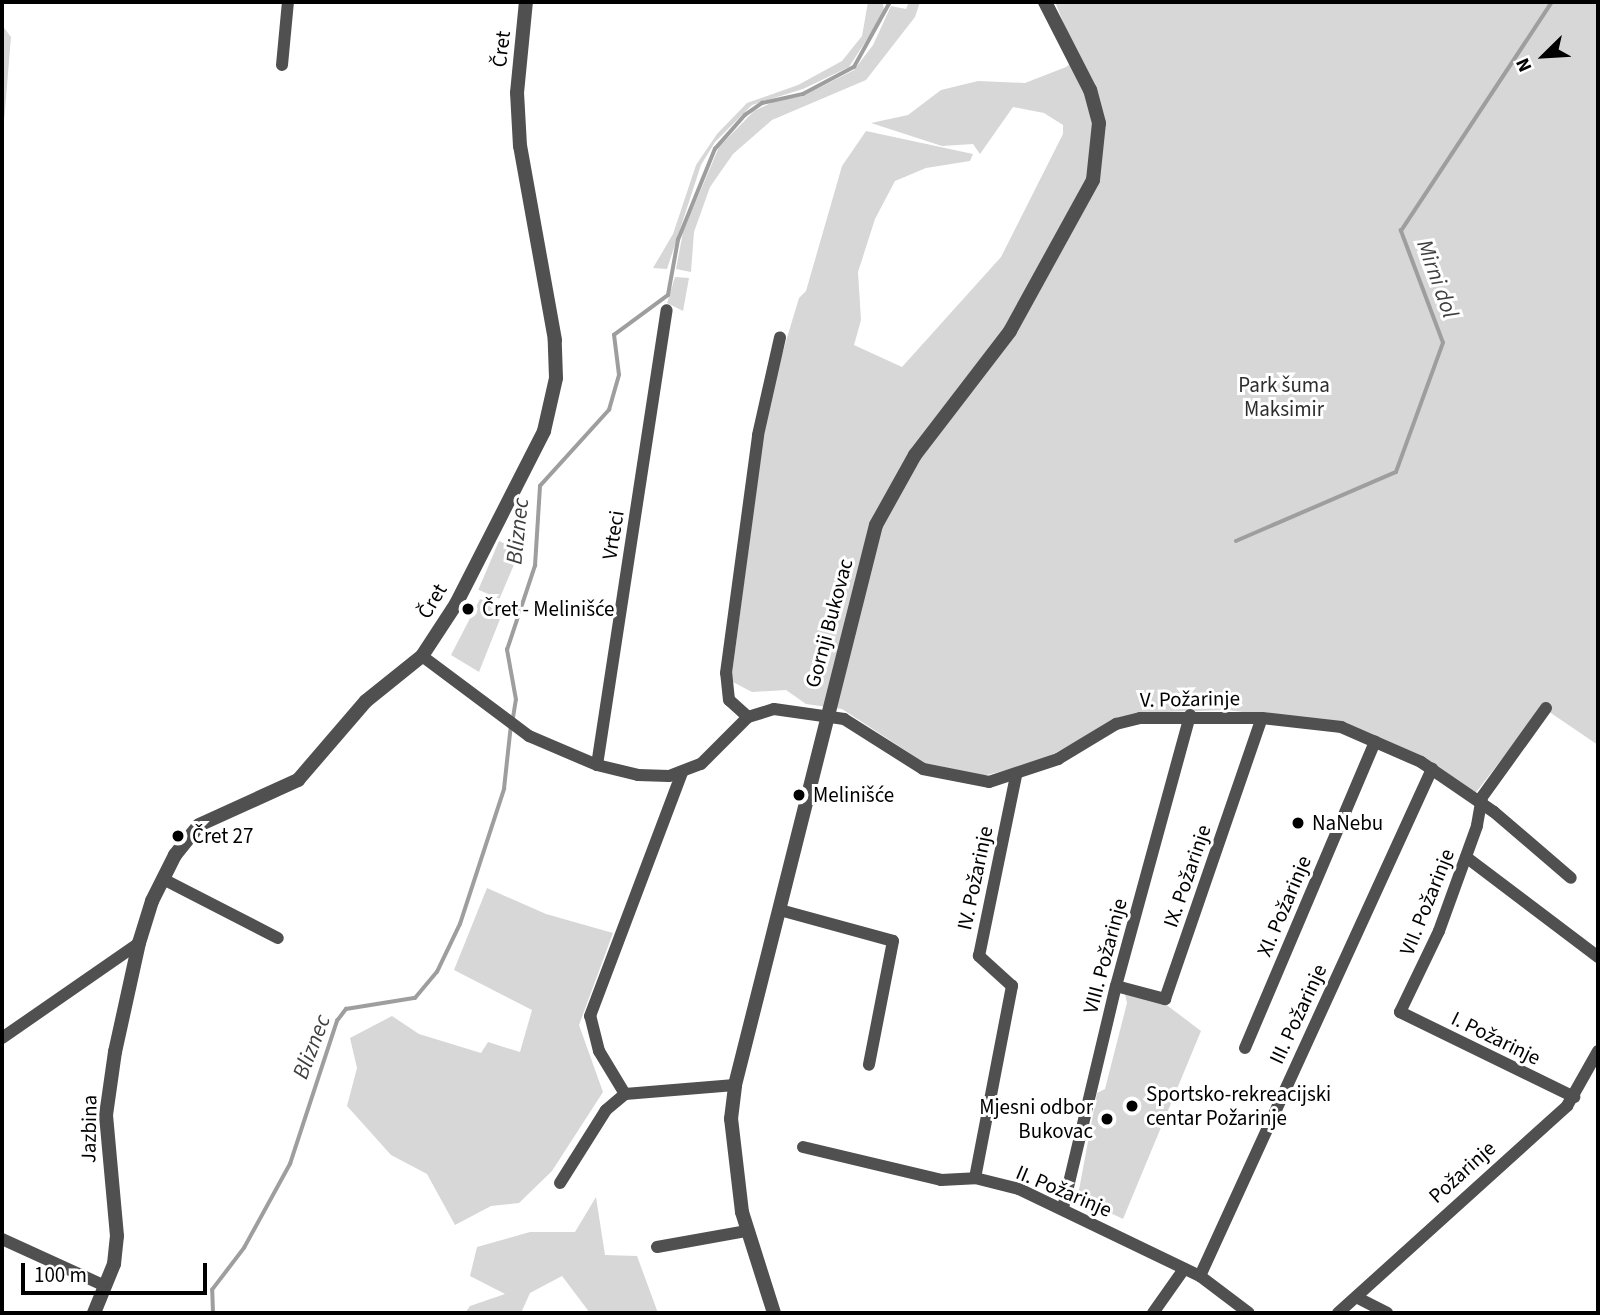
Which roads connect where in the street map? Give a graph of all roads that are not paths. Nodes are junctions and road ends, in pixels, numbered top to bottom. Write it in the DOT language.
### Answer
graph roads {
  1 [pos="288,2"];
  2 [pos="526,2"];
  3 [pos="1045,2"];
  4 [pos="282,65"];
  5 [pos="667,310"];
  6 [pos="780,337"];
  7 [pos="422,656"];
  8 [pos="1546,708"];
  9 [pos="827,715"];
  10 [pos="1190,715"];
  11 [pos="748,718"];
  12 [pos="1262,718"];
  13 [pos="1375,741"];
  14 [pos="597,765"];
  15 [pos="1432,769"];
  16 [pos="682,772"];
  17 [pos="1016,776"];
  18 [pos="1481,803"];
  19 [pos="1466,857"];
  20 [pos="1571,878"];
  21 [pos="163,879"];
  22 [pos="780,910"];
  23 [pos="278,937"];
  24 [pos="139,943"];
  25 [pos="1598,957"];
  26 [pos="1116,986"];
  27 [pos="1400,1012"];
  28 [pos="2,1038"];
  29 [pos="1245,1048"];
  30 [pos="1598,1051"];
  31 [pos="869,1065"];
  32 [pos="735,1085"];
  33 [pos="625,1094"];
  34 [pos="1574,1097"];
  35 [pos="803,1147"];
  36 [pos="975,1178"];
  37 [pos="560,1183"];
  38 [pos="1063,1208"];
  39 [pos="746,1231"];
  40 [pos="2,1239"];
  41 [pos="657,1247"];
  42 [pos="1185,1269"];
  43 [pos="1200,1276"];
  44 [pos="105,1286"];
  45 [pos="1356,1297"];
  46 [pos="94,1313"];
  47 [pos="774,1313"];
  48 [pos="1153,1313"];
  49 [pos="1249,1313"];
  50 [pos="1338,1313"];
  51 [pos="1387,1313"];
  1 -- 4 [label="street"];
  2 -- 7 [label="street, Čret"];
  3 -- 9 [label="street, Gornji Bukovac"];
  5 -- 14 [label="street, Vrteci"];
  6 -- 11 [label="street"];
  7 -- 14 [label="street"];
  7 -- 21 [label="street, Čret"];
  8 -- 18 [label="street, VII. Požarinje"];
  9 -- 11 [label="street"];
  9 -- 17 [label="street, V. Požarinje"];
  9 -- 22 [label="street, Gornji Bukovac"];
  10 -- 12 [label="street, V. Požarinje"];
  10 -- 17 [label="street, V. Požarinje"];
  10 -- 26 [label="street, VIII. Požarinje"];
  11 -- 16 [label="street"];
  12 -- 13 [label="street, V. Požarinje"];
  12 -- 26 [label="street, IX. Požarinje"];
  13 -- 15 [label="street, V. Požarinje"];
  13 -- 29 [label="street, XI. Požarinje"];
  14 -- 16 [label="street"];
  15 -- 18 [label="street, V. Požarinje"];
  15 -- 43 [label="street, III. Požarinje"];
  16 -- 33 [label="street"];
  17 -- 36 [label="street, IV. Požarinje"];
  18 -- 19 [label="street, VII. Požarinje"];
  18 -- 20 [label="street"];
  19 -- 25 [label="street"];
  19 -- 27 [label="street, VII. Požarinje"];
  21 -- 23 [label="street"];
  21 -- 24 [label="street, Čret"];
  22 -- 31 [label="street"];
  22 -- 32 [label="street, Gornji Bukovac"];
  24 -- 28 [label="street"];
  24 -- 44 [label="street, Jazbina"];
  26 -- 38 [label="street, VIII. Požarinje"];
  27 -- 34 [label="street, I. Požarinje"];
  30 -- 34 [label="street, Požarinje"];
  32 -- 33 [label="street"];
  32 -- 39 [label="street, Gornji Bukovac"];
  33 -- 37 [label="street"];
  34 -- 45 [label="street, Požarinje"];
  35 -- 36 [label="street, II. Požarinje"];
  36 -- 38 [label="street, II. Požarinje"];
  38 -- 42 [label="street, II. Požarinje"];
  39 -- 41 [label="street"];
  39 -- 47 [label="street, Gornji Bukovac"];
  40 -- 44 [label="street"];
  42 -- 43 [label="street, II. Požarinje"];
  42 -- 48 [label="street"];
  43 -- 49 [label="street, II. Požarinje"];
  44 -- 46 [label="street, Jazbina"];
  45 -- 50 [label="street, Požarinje"];
  45 -- 51 [label="street"];
}
